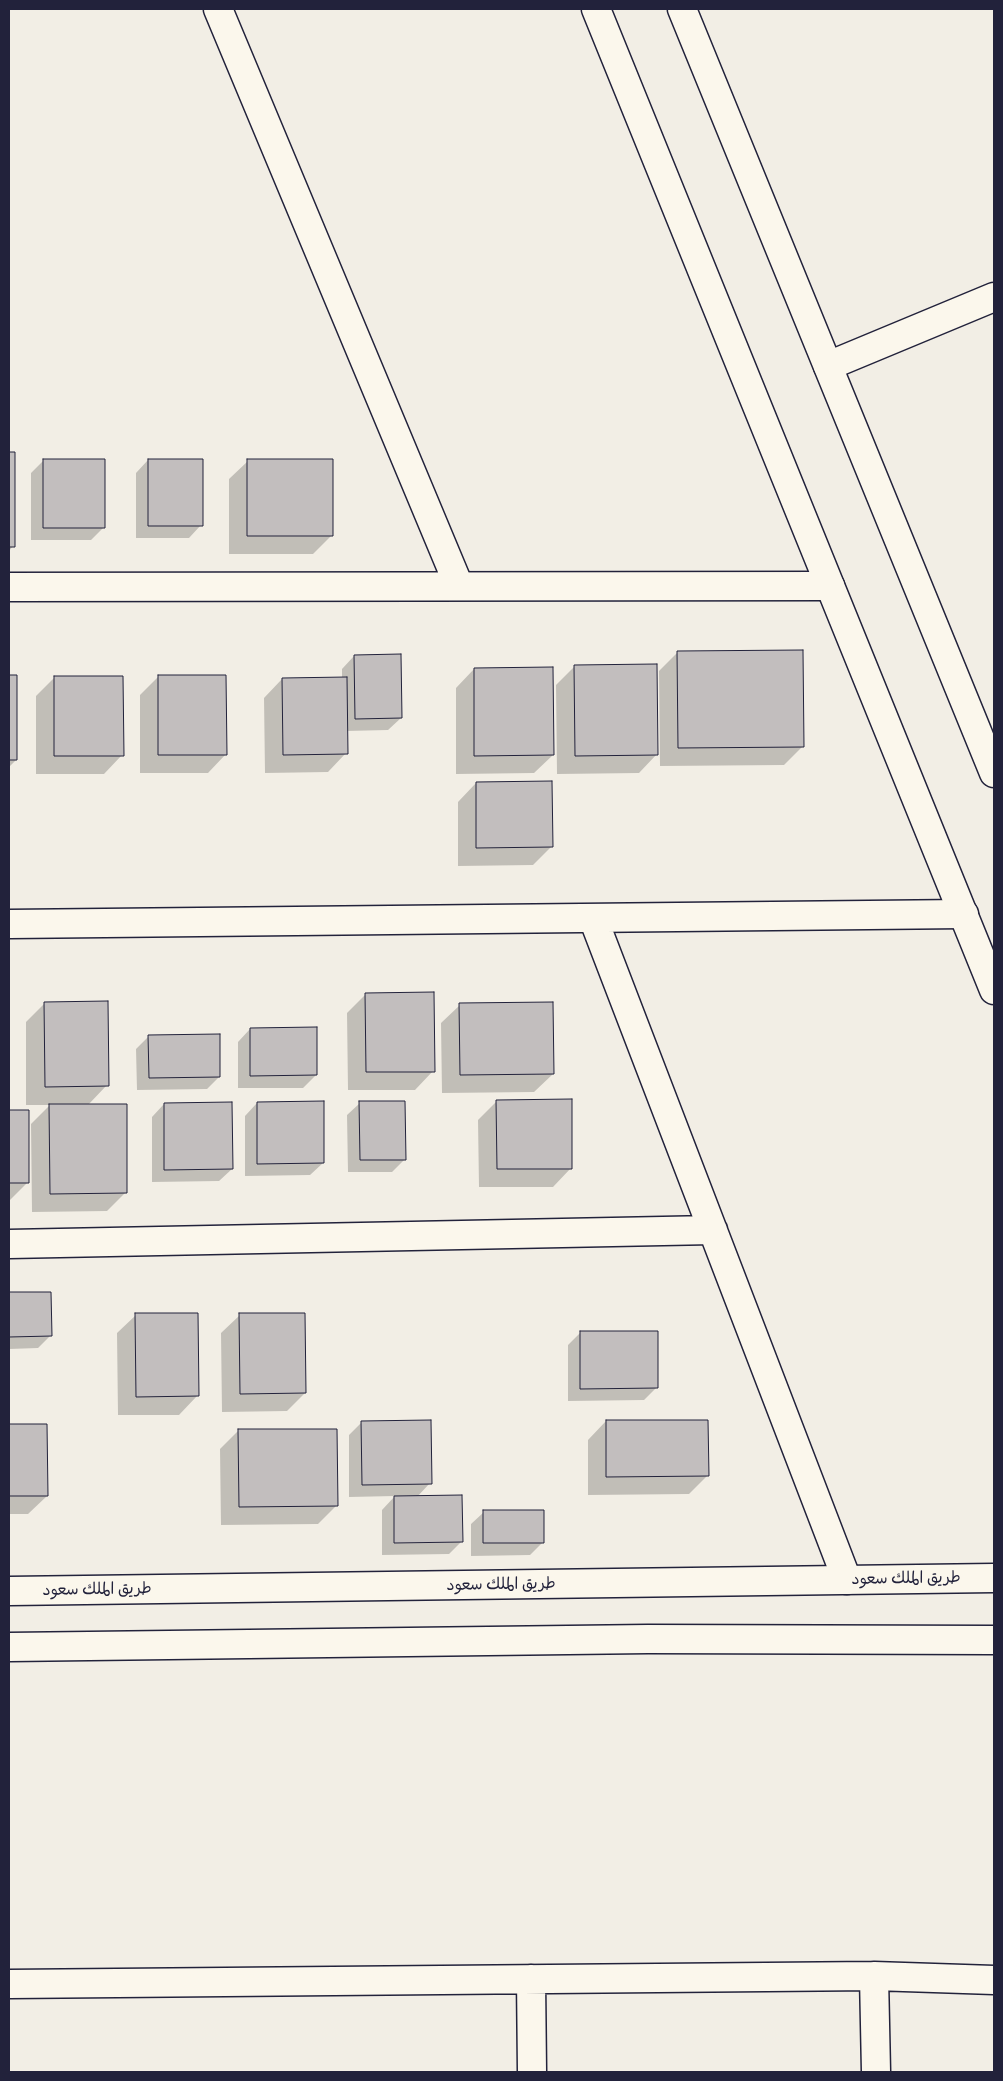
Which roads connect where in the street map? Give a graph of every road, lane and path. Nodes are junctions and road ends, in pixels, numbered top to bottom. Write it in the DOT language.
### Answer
graph roads {
  1 [pos="218,9"];
  2 [pos="596,9"];
  3 [pos="682,9"];
  4 [pos="994,297"];
  5 [pos="828,366"];
  6 [pos="458,586"];
  7 [pos="830,586"];
  8 [pos="9,587"];
  9 [pos="994,773"];
  10 [pos="964,914"];
  11 [pos="593,918"];
  12 [pos="9,924"];
  13 [pos="994,990"];
  14 [pos="713,1230"];
  15 [pos="9,1244"];
  16 [pos="994,1578"];
  17 [pos="847,1580"];
  18 [pos="9,1591"];
  19 [pos="994,1640"];
  20 [pos="9,1647"];
  21 [pos="874,1976"];
  22 [pos="531,1979"];
  23 [pos="994,1980"];
  24 [pos="9,1984"];
  25 [pos="532,2072"];
  26 [pos="876,2072"];
  1 -- 6 [label="street"];
  2 -- 7 [label="street"];
  3 -- 5 [label="street"];
  4 -- 5 [label="street"];
  5 -- 9 [label="street"];
  6 -- 7 [label="street"];
  6 -- 8 [label="street"];
  7 -- 10 [label="street"];
  10 -- 11 [label="street"];
  10 -- 13 [label="street"];
  11 -- 12 [label="street"];
  11 -- 14 [label="street"];
  14 -- 15 [label="street"];
  14 -- 17 [label="street"];
  16 -- 17 [label="street, طريق الملك سعود"];
  17 -- 18 [label="street, طريق الملك سعود"];
  19 -- 20 [label="street"];
  21 -- 22 [label="street"];
  21 -- 23 [label="street"];
  21 -- 26 [label="street"];
  22 -- 24 [label="street"];
  22 -- 25 [label="street"];
}
